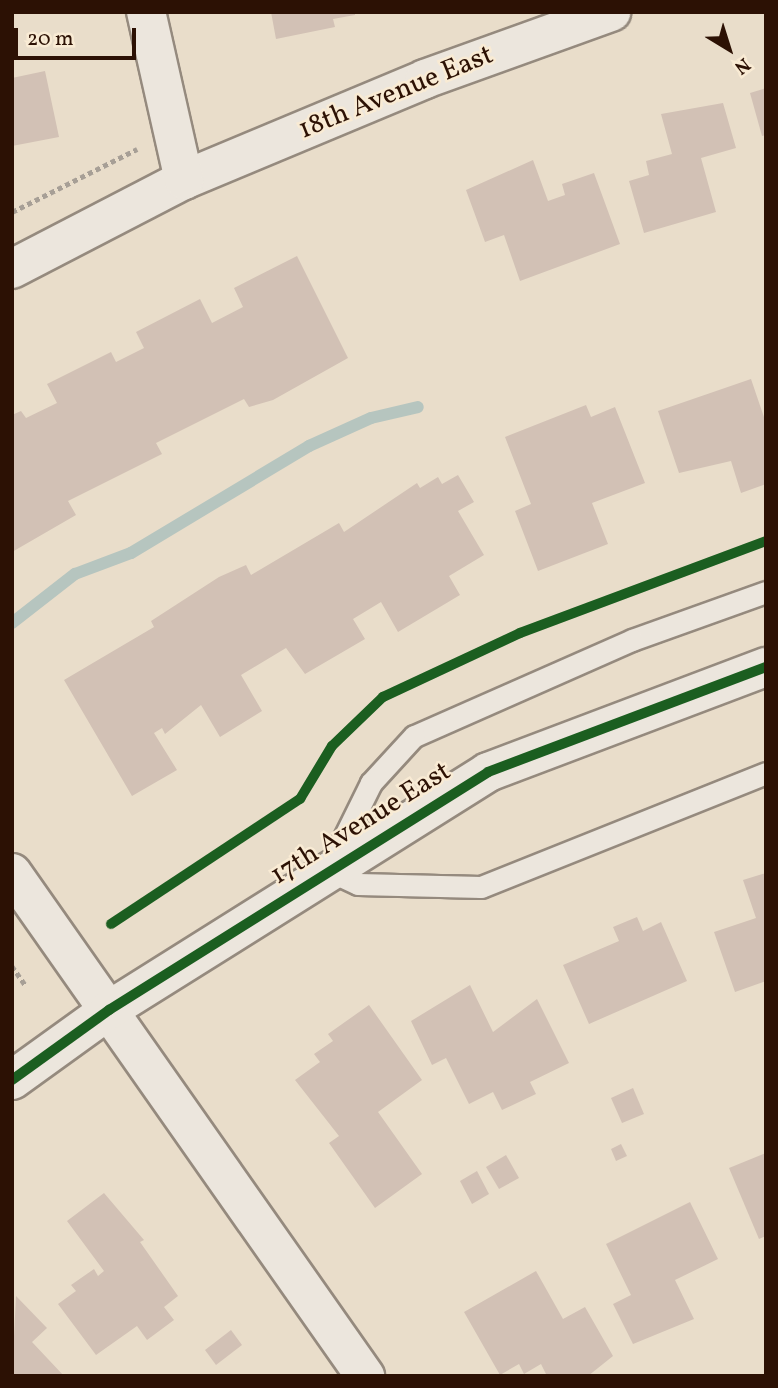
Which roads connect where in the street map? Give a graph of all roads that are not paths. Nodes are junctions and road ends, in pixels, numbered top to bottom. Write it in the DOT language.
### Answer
graph roads {
  1 [pos="146,12"];
  2 [pos="611,12"];
  3 [pos="184,180"];
  4 [pos="12,270"];
  5 [pos="766,592"];
  6 [pos="766,667"];
  7 [pos="766,773"];
  8 [pos="328,870"];
  9 [pos="12,873"];
  10 [pos="108,1010"];
  11 [pos="12,1080"];
  12 [pos="365,1376"];
  1 -- 3 [label="street"];
  2 -- 3 [label="street, 18th Avenue East"];
  3 -- 4 [label="street, 18th Avenue East"];
  5 -- 8 [label="lane, 17th Avenue East"];
  6 -- 8 [label="street, 17th Avenue East"];
  7 -- 8 [label="lane, 17th Avenue East"];
  8 -- 10 [label="street, 17th Avenue East"];
  9 -- 10 [label="street"];
  10 -- 11 [label="street, 17th Avenue East"];
  10 -- 12 [label="street"];
}
